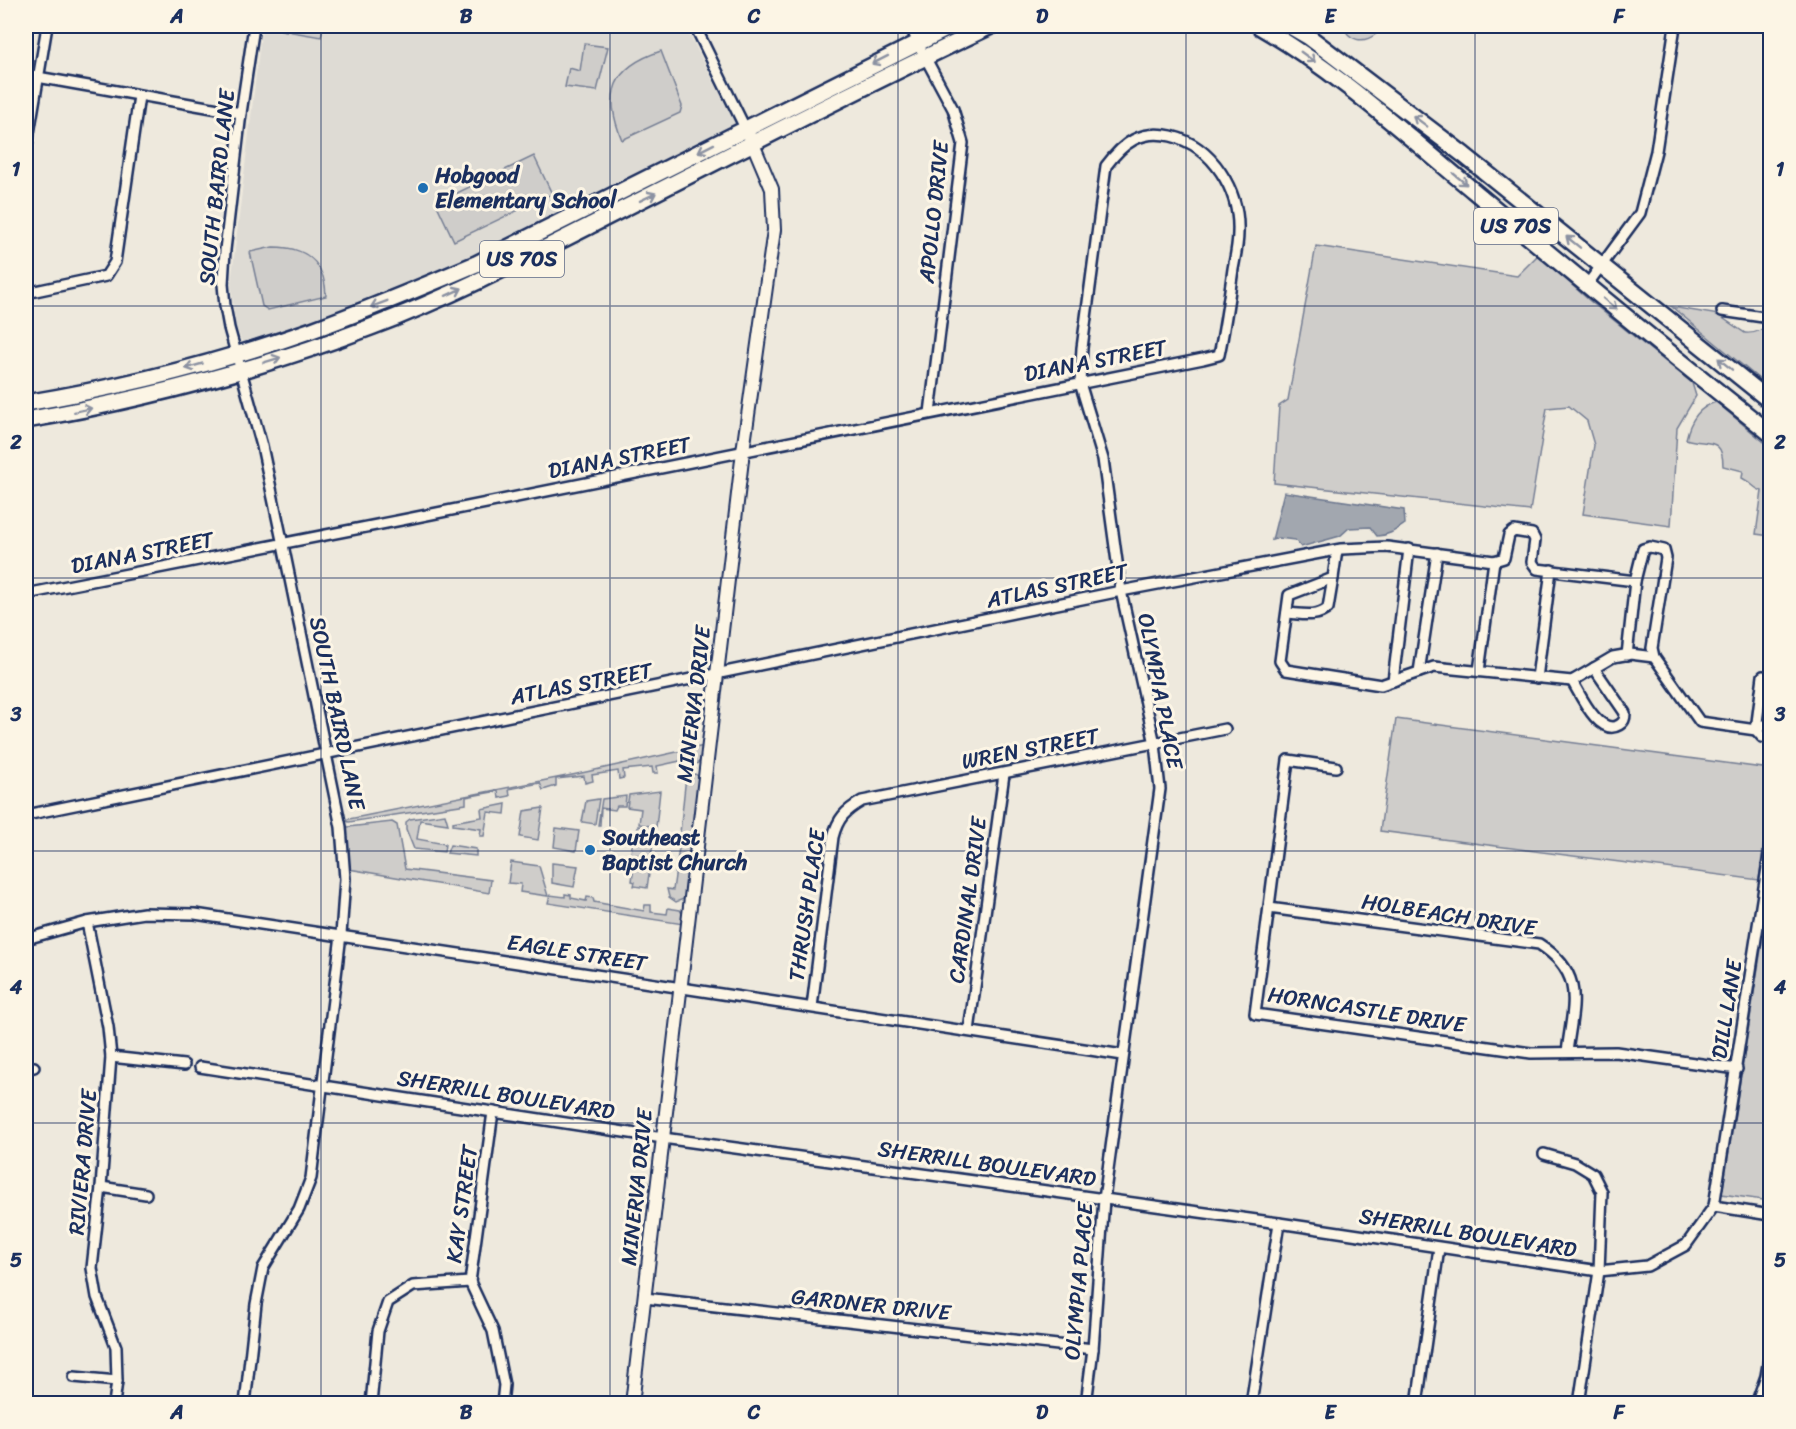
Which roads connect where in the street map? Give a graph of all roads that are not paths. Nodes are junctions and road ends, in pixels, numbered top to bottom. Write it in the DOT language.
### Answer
graph roads {
  1 [pos="47,26"];
  2 [pos="254,26"];
  3 [pos="695,26"];
  4 [pos="910,26"];
  5 [pos="952,26"];
  6 [pos="991,26"];
  7 [pos="1259,26"];
  8 [pos="1290,26"];
  9 [pos="1674,26"];
  10 [pos="917,42"];
  11 [pos="925,58"];
  12 [pos="26,75"];
  13 [pos="39,77"];
  14 [pos="139,96"];
  15 [pos="241,113"];
  16 [pos="745,128"];
  17 [pos="1163,134"];
  18 [pos="753,145"];
  19 [pos="26,151"];
  20 [pos="1602,264"];
  21 [pos="1587,285"];
  22 [pos="26,293"];
  23 [pos="1722,311"];
  24 [pos="1770,318"];
  25 [pos="236,354"];
  26 [pos="241,370"];
  27 [pos="1080,383"];
  28 [pos="1770,400"];
  29 [pos="26,403"];
  30 [pos="930,413"];
  31 [pos="26,420"];
  32 [pos="1770,433"];
  33 [pos="743,451"];
  34 [pos="283,545"];
  35 [pos="1409,549"];
  36 [pos="1337,550"];
  37 [pos="1437,553"];
  38 [pos="1494,561"];
  39 [pos="1551,570"];
  40 [pos="1333,578"];
  41 [pos="1635,581"];
  42 [pos="1121,591"];
  43 [pos="26,594"];
  44 [pos="1287,613"];
  45 [pos="1627,655"];
  46 [pos="1654,657"];
  47 [pos="1594,668"];
  48 [pos="1479,671"];
  49 [pos="1419,672"];
  50 [pos="718,675"];
  51 [pos="1763,676"];
  52 [pos="1537,678"];
  53 [pos="1393,681"];
  54 [pos="1572,681"];
  55 [pos="1770,726"];
  56 [pos="1225,729"];
  57 [pos="1756,730"];
  58 [pos="1770,738"];
  59 [pos="1155,744"];
  60 [pos="327,754"];
  61 [pos="1336,767"];
  62 [pos="1004,774"];
  63 [pos="845,811"];
  64 [pos="26,815"];
  65 [pos="1770,849"];
  66 [pos="1269,908"];
  67 [pos="87,922"];
  68 [pos="341,935"];
  69 [pos="26,939"];
  70 [pos="679,988"];
  71 [pos="812,1008"];
  72 [pos="969,1031"];
  73 [pos="1567,1052"];
  74 [pos="1124,1055"];
  75 [pos="111,1057"];
  76 [pos="184,1065"];
  77 [pos="200,1067"];
  78 [pos="1737,1069"];
  79 [pos="322,1086"];
  80 [pos="493,1112"];
  81 [pos="663,1138"];
  82 [pos="1544,1154"];
  83 [pos="1720,1175"];
  84 [pos="101,1187"];
  85 [pos="146,1194"];
  86 [pos="1104,1199"];
  87 [pos="1714,1206"];
  88 [pos="1770,1215"];
  89 [pos="1279,1223"];
  90 [pos="1438,1248"];
  91 [pos="1599,1271"];
  92 [pos="470,1282"];
  93 [pos="645,1298"];
  94 [pos="1093,1349"];
  95 [pos="1770,1353"];
  96 [pos="74,1377"];
  97 [pos="117,1381"];
  98 [pos="114,1404"];
  99 [pos="245,1404"];
  100 [pos="371,1404"];
  101 [pos="502,1404"];
  102 [pos="632,1404"];
  103 [pos="1086,1404"];
  104 [pos="1251,1404"];
  105 [pos="1417,1404"];
  106 [pos="1579,1404"];
  107 [pos="1756,1404"];
  1 -- 13 [label="street"];
  2 -- 15 [label="street, SOUTH BAIRD LANE"];
  3 -- 16 [label="street, MINERVA DRIVE"];
  4 -- 10 [label="street, APOLLO DRIVE"];
  5 -- 10 [label="main road, US 70S"];
  6 -- 11 [label="main road, US 70S"];
  7 -- 21 [label="main road, US 70S, one-way"];
  20 -- 8 [label="main road, US 70S, one-way"];
  9 -- 20 [label="street"];
  10 -- 11 [label="street, APOLLO DRIVE"];
  10 -- 16 [label="main road, US 70S, one-way"];
  11 -- 18 [label="main road, US 70S"];
  11 -- 30 [label="street, APOLLO DRIVE"];
  12 -- 13 [label="street"];
  13 -- 14 [label="street"];
  13 -- 19 [label="street"];
  14 -- 15 [label="street"];
  14 -- 22 [label="street"];
  15 -- 25 [label="street, SOUTH BAIRD LANE"];
  16 -- 18 [label="street, MINERVA DRIVE"];
  16 -- 25 [label="main road, US 70S, one-way"];
  17 -- 27 [label="street, OLYMPIA PLACE"];
  17 -- 27 [label="street, DIANA STREET"];
  26 -- 18 [label="main road, US 70S, one-way"];
  18 -- 33 [label="street, MINERVA DRIVE"];
  20 -- 21 [label="street"];
  28 -- 20 [label="main road, US 70S, one-way"];
  21 -- 32 [label="main road, US 70S, one-way"];
  23 -- 24 [label="street"];
  25 -- 26 [label="street, SOUTH BAIRD LANE"];
  25 -- 29 [label="main road, US 70S, one-way"];
  31 -- 26 [label="main road, US 70S, one-way"];
  26 -- 34 [label="street, SOUTH BAIRD LANE"];
  27 -- 30 [label="street, DIANA STREET"];
  27 -- 42 [label="street, OLYMPIA PLACE"];
  30 -- 33 [label="street, DIANA STREET"];
  33 -- 34 [label="street, DIANA STREET"];
  33 -- 50 [label="street, MINERVA DRIVE"];
  34 -- 43 [label="street, DIANA STREET"];
  34 -- 60 [label="street, SOUTH BAIRD LANE"];
  35 -- 36 [label="street, ATLAS STREET"];
  35 -- 37 [label="street, ATLAS STREET"];
  35 -- 53 [label="street"];
  36 -- 40 [label="street"];
  36 -- 42 [label="street, ATLAS STREET"];
  37 -- 38 [label="street, ATLAS STREET"];
  37 -- 49 [label="street"];
  38 -- 39 [label="street"];
  38 -- 48 [label="street"];
  39 -- 41 [label="street"];
  39 -- 52 [label="street"];
  40 -- 44 [label="street"];
  40 -- 44 [label="street"];
  41 -- 45 [label="street"];
  41 -- 46 [label="street"];
  42 -- 50 [label="street, ATLAS STREET"];
  42 -- 59 [label="street, OLYMPIA PLACE"];
  44 -- 53 [label="street"];
  45 -- 46 [label="street"];
  45 -- 47 [label="street"];
  46 -- 57 [label="street"];
  47 -- 54 [label="street"];
  47 -- 54 [label="street"];
  48 -- 49 [label="street"];
  48 -- 52 [label="street"];
  49 -- 53 [label="street"];
  50 -- 60 [label="street, ATLAS STREET"];
  50 -- 70 [label="street, MINERVA DRIVE"];
  51 -- 57 [label="street"];
  52 -- 54 [label="street"];
  55 -- 57 [label="street"];
  56 -- 59 [label="street, WREN STREET"];
  57 -- 58 [label="street"];
  59 -- 62 [label="street, WREN STREET"];
  59 -- 74 [label="street, OLYMPIA PLACE"];
  60 -- 64 [label="street, ATLAS STREET"];
  60 -- 68 [label="street, SOUTH BAIRD LANE"];
  61 -- 66 [label="street, HORNCASTLE DRIVE"];
  62 -- 63 [label="street, WREN STREET"];
  62 -- 72 [label="street, CARDINAL DRIVE"];
  63 -- 71 [label="street, THRUSH PLACE"];
  65 -- 78 [label="street, DILL LANE"];
  66 -- 73 [label="street, HOLBEACH DRIVE"];
  66 -- 73 [label="street, HORNCASTLE DRIVE"];
  67 -- 68 [label="street, EAGLE STREET"];
  67 -- 69 [label="street, EAGLE STREET"];
  67 -- 75 [label="street, RIVIERA DRIVE"];
  68 -- 70 [label="street, EAGLE STREET"];
  68 -- 79 [label="street, SOUTH BAIRD LANE"];
  70 -- 71 [label="street, EAGLE STREET"];
  70 -- 81 [label="street, MINERVA DRIVE"];
  71 -- 72 [label="street, EAGLE STREET"];
  72 -- 74 [label="street, EAGLE STREET"];
  73 -- 78 [label="street, HORNCASTLE DRIVE"];
  74 -- 86 [label="street, OLYMPIA PLACE"];
  75 -- 76 [label="street"];
  75 -- 84 [label="street, RIVIERA DRIVE"];
  77 -- 79 [label="street, SHERRILL BOULEVARD"];
  78 -- 83 [label="street, DILL LANE"];
  79 -- 80 [label="street, SHERRILL BOULEVARD"];
  79 -- 99 [label="street, SOUTH BAIRD LANE"];
  80 -- 81 [label="street, SHERRILL BOULEVARD"];
  80 -- 92 [label="street, KAY STREET"];
  81 -- 86 [label="street, SHERRILL BOULEVARD"];
  81 -- 93 [label="street, MINERVA DRIVE"];
  82 -- 91 [label="street"];
  83 -- 87 [label="street, SHERRILL BOULEVARD"];
  84 -- 85 [label="street"];
  84 -- 97 [label="street, RIVIERA DRIVE"];
  86 -- 89 [label="street, SHERRILL BOULEVARD"];
  86 -- 94 [label="street, OLYMPIA PLACE"];
  87 -- 88 [label="street"];
  87 -- 91 [label="street, SHERRILL BOULEVARD"];
  89 -- 90 [label="street, SHERRILL BOULEVARD"];
  89 -- 104 [label="street"];
  90 -- 91 [label="street, SHERRILL BOULEVARD"];
  90 -- 105 [label="street"];
  91 -- 106 [label="street"];
  92 -- 100 [label="street"];
  92 -- 101 [label="street, KAY STREET"];
  93 -- 94 [label="street, GARDNER DRIVE"];
  93 -- 102 [label="street, MINERVA DRIVE"];
  94 -- 103 [label="street, OLYMPIA PLACE"];
  95 -- 107 [label="street"];
  96 -- 97 [label="street"];
  97 -- 98 [label="street, RIVIERA DRIVE"];
}
